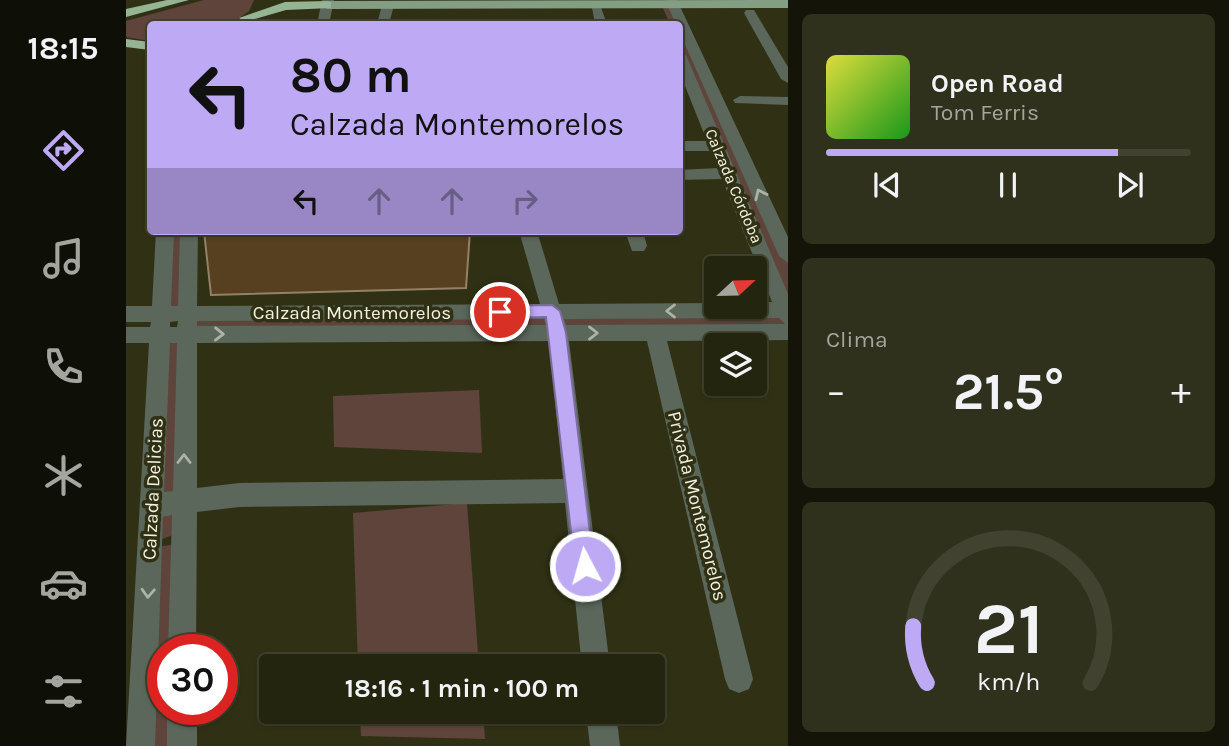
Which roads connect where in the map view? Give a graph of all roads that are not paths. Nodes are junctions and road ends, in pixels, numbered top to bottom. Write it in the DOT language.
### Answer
graph roads {
  1 [pos="140,0"];
  2 [pos="183,0"];
  3 [pos="259,0"];
  4 [pos="126,3"];
  5 [pos="327,3"];
  6 [pos="360,3"];
  7 [pos="788,4"];
  8 [pos="388,5"];
  9 [pos="595,5"];
  10 [pos="664,5"];
  11 [pos="126,13"];
  12 [pos="750,13"];
  13 [pos="240,21"];
  14 [pos="324,21"];
  15 [pos="384,21"];
  16 [pos="600,21"];
  17 [pos="673,21"];
  18 [pos="683,40"];
  19 [pos="126,43"];
  20 [pos="147,46"];
  21 [pos="683,65"];
  22 [pos="788,79"];
  23 [pos="740,100"];
  24 [pos="788,101"];
  25 [pos="702,111"];
  26 [pos="722,112"];
  27 [pos="683,146"];
  28 [pos="717,146"];
  29 [pos="728,173"];
  30 [pos="683,175"];
  31 [pos="165,235"];
  32 [pos="189,235"];
  33 [pos="529,235"];
  34 [pos="788,256"];
  35 [pos="449,312"];
  36 [pos="249,313"];
  37 [pos="355,313"];
  38 [pos="787,313"];
  39 [pos="126,314"];
  40 [pos="555,322"];
  41 [pos="186,323"];
  42 [pos="161,324"];
  43 [pos="788,332"];
  44 [pos="655,333"];
  45 [pos="247,334"];
  46 [pos="352,334"];
  47 [pos="449,334"];
  48 [pos="126,335"];
  49 [pos="576,491"];
  50 [pos="184,500"];
  51 [pos="152,506"];
  52 [pos="183,536"];
  53 [pos="151,542"];
  54 [pos="183,634"];
  55 [pos="595,654"];
  56 [pos="738,679"];
  57 [pos="134,690"];
  58 [pos="602,724"];
  59 [pos="182,725"];
  60 [pos="140,746"];
  61 [pos="182,746"];
  62 [pos="605,746"];
  1 -- 4 [label="highway"];
  2 -- 11 [label="highway"];
  3 -- 13 [label="highway"];
  5 -- 6 [label="main road"];
  5 -- 13 [label="highway"];
  5 -- 14 [label="street"];
  6 -- 8 [label="main road"];
  7 -- 10 [label="main road"];
  8 -- 9 [label="main road"];
  8 -- 15 [label="street"];
  9 -- 10 [label="main road"];
  9 -- 16 [label="street"];
  10 -- 17 [label="street, Calzada Córdoba"];
  12 -- 22 [label="street"];
  18 -- 26 [label="street, Calzada Córdoba"];
  19 -- 20 [label="highway"];
  21 -- 25 [label="street, Calzada Córdoba"];
  23 -- 24 [label="street"];
  25 -- 26 [label="street"];
  25 -- 28 [label="street, Calzada Córdoba"];
  34 -- 26 [label="street, Calzada Córdoba, one-way"];
  27 -- 28 [label="street"];
  28 -- 29 [label="street, Calzada Córdoba"];
  29 -- 30 [label="street"];
  29 -- 38 [label="street, Calzada Córdoba"];
  31 -- 42 [label="street, Calzada Delicias"];
  32 -- 41 [label="street, Calzada Delicias"];
  33 -- 40 [label="street"];
  35 -- 37 [label="street, Calzada Montemorelos"];
  35 -- 40 [label="street, Calzada Montemorelos"];
  35 -- 47 [label="street"];
  36 -- 37 [label="street, Calzada Montemorelos"];
  36 -- 41 [label="street, Calzada Montemorelos"];
  36 -- 45 [label="street"];
  37 -- 46 [label="street"];
  38 -- 40 [label="street, Calzada Montemorelos, one-way"];
  39 -- 42 [label="street, Calzada Montemorelos"];
  40 -- 44 [label="street, Calzada Montemorelos, one-way"];
  40 -- 47 [label="street, Calzada Montemorelos"];
  40 -- 49 [label="street"];
  41 -- 42 [label="street, Calzada Montemorelos"];
  41 -- 45 [label="street, Calzada Montemorelos, one-way"];
  50 -- 41 [label="street, Calzada Delicias, one-way"];
  42 -- 48 [label="street, Calzada Montemorelos"];
  42 -- 51 [label="street, Calzada Delicias"];
  43 -- 44 [label="street, Calzada Montemorelos"];
  44 -- 56 [label="street, Privada Montemorelos"];
  45 -- 46 [label="street, Calzada Montemorelos"];
  46 -- 47 [label="street, Calzada Montemorelos"];
  49 -- 50 [label="street"];
  49 -- 55 [label="street"];
  50 -- 51 [label="street"];
  50 -- 52 [label="street, Calzada Delicias"];
  51 -- 53 [label="street, Calzada Delicias"];
  52 -- 53 [label="street"];
  52 -- 54 [label="street, Calzada Delicias"];
  53 -- 57 [label="street, Calzada Delicias, one-way"];
  57 -- 60 [label="street, Calzada Delicias"];
  58 -- 62 [label="street"];
  59 -- 61 [label="street"];
}
